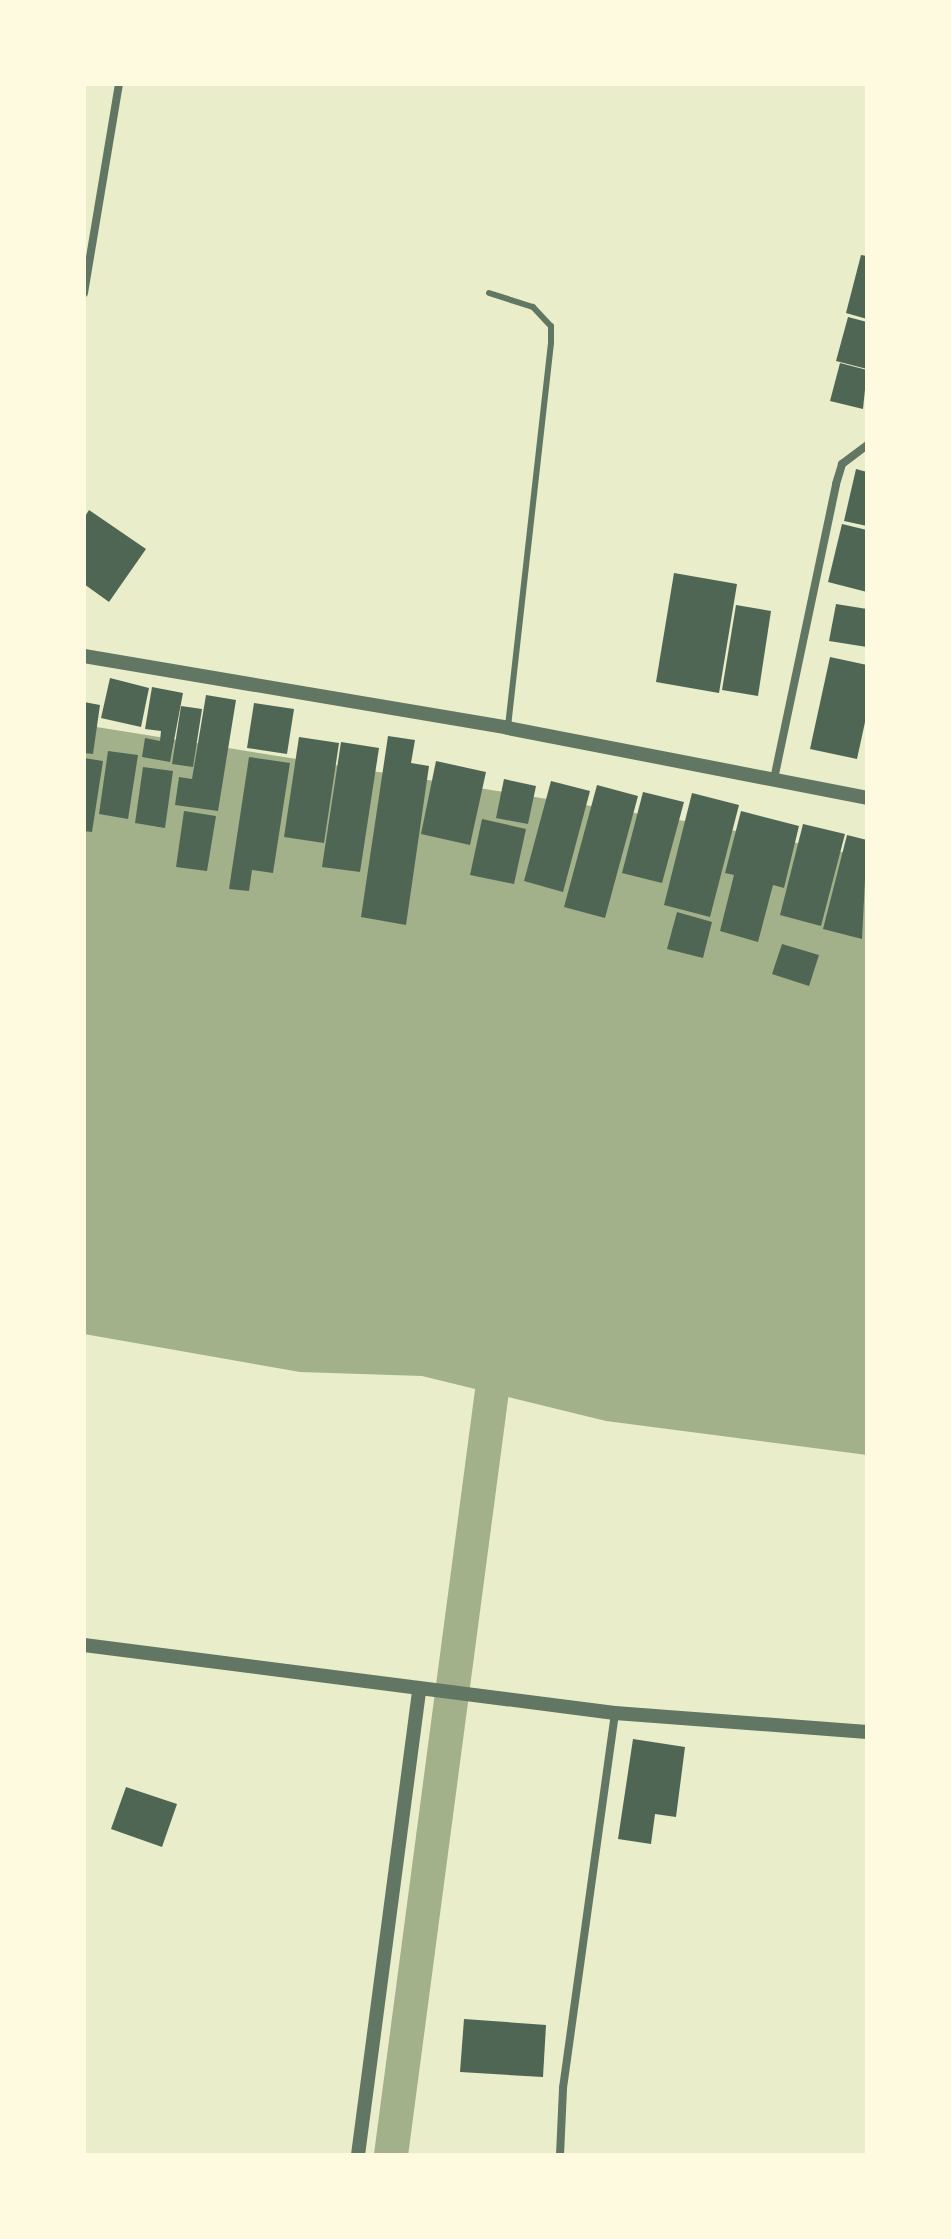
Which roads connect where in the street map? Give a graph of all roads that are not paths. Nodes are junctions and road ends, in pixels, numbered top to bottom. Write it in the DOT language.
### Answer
graph roads {
  1 [pos="119,84"];
  2 [pos="84,293"];
  3 [pos="489,293"];
  4 [pos="867,445"];
  5 [pos="84,656"];
  6 [pos="508,728"];
  7 [pos="774,779"];
  8 [pos="867,798"];
  9 [pos="84,1645"];
  10 [pos="419,1689"];
  11 [pos="615,1713"];
  12 [pos="867,1732"];
  13 [pos="358,2155"];
  14 [pos="560,2155"];
  1 -- 2 [label="street"];
  3 -- 6 [label="lane"];
  4 -- 7 [label="street"];
  5 -- 6 [label="street"];
  6 -- 7 [label="street"];
  7 -- 8 [label="street"];
  9 -- 10 [label="street"];
  10 -- 11 [label="street"];
  10 -- 13 [label="street"];
  11 -- 12 [label="street"];
  11 -- 14 [label="street"];
}
